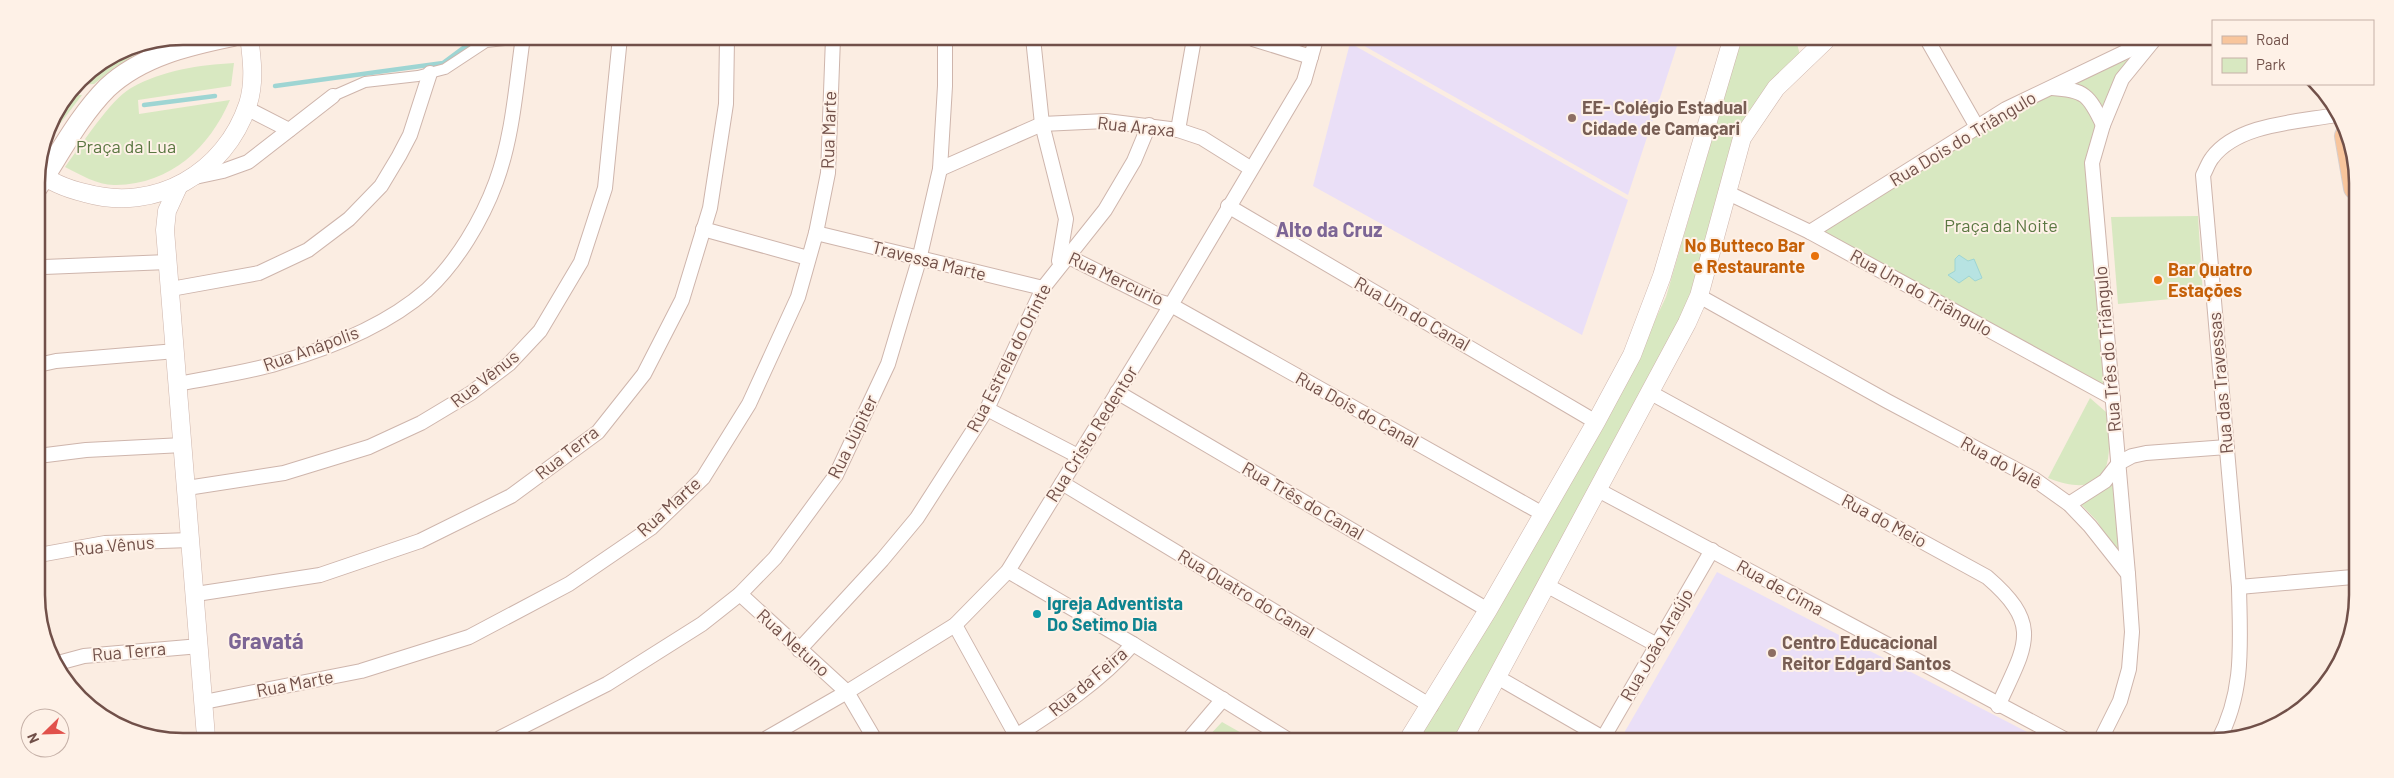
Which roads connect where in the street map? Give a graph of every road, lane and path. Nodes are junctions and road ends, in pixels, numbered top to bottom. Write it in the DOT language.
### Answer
graph roads {
  1 [pos="192,45"];
  2 [pos="250,45"];
  3 [pos="481,45"];
  4 [pos="522,45"];
  5 [pos="619,45"];
  6 [pos="727,45"];
  7 [pos="833,45"];
  8 [pos="944,45"];
  9 [pos="1034,45"];
  10 [pos="1193,45"];
  11 [pos="1272,45"];
  12 [pos="1314,45"];
  13 [pos="1731,45"];
  14 [pos="1931,45"];
  15 [pos="2140,45"];
  16 [pos="2150,45"];
  17 [pos="1808,48"];
  18 [pos="1311,57"];
  19 [pos="430,73"];
  20 [pos="2051,88"];
  21 [pos="333,96"];
  22 [pos="246,108"];
  23 [pos="2332,116"];
  24 [pos="1042,124"];
  25 [pos="1149,125"];
  26 [pos="2102,125"];
  27 [pos="1977,127"];
  28 [pos="289,130"];
  29 [pos="1178,130"];
  30 [pos="1250,168"];
  31 [pos="46,169"];
  32 [pos="940,169"];
  33 [pos="195,177"];
  34 [pos="45,180"];
  35 [pos="178,186"];
  36 [pos="1726,192"];
  37 [pos="135,198"];
  38 [pos="1228,206"];
  39 [pos="165,230"];
  40 [pos="704,230"];
  41 [pos="1810,232"];
  42 [pos="816,233"];
  43 [pos="808,258"];
  44 [pos="1062,259"];
  45 [pos="920,260"];
  46 [pos="168,262"];
  47 [pos="45,267"];
  48 [pos="1043,288"];
  49 [pos="171,289"];
  50 [pos="1699,296"];
  51 [pos="1171,305"];
  52 [pos="176,351"];
  53 [pos="45,363"];
  54 [pos="178,384"];
  55 [pos="1117,392"];
  56 [pos="1652,393"];
  57 [pos="2113,398"];
  58 [pos="987,409"];
  59 [pos="1596,422"];
  60 [pos="182,445"];
  61 [pos="2227,447"];
  62 [pos="45,455"];
  63 [pos="1078,456"];
  64 [pos="2119,463"];
  65 [pos="1062,483"];
  66 [pos="187,488"];
  67 [pos="1598,490"];
  68 [pos="2069,504"];
  69 [pos="1543,514"];
  70 [pos="190,540"];
  71 [pos="1712,550"];
  72 [pos="45,554"];
  73 [pos="1008,571"];
  74 [pos="2128,574"];
  75 [pos="2349,577"];
  76 [pos="1546,585"];
  77 [pos="2238,588"];
  78 [pos="196,594"];
  79 [pos="740,594"];
  80 [pos="1488,610"];
  81 [pos="955,625"];
  82 [pos="1133,644"];
  83 [pos="200,646"];
  84 [pos="1657,646"];
  85 [pos="799,650"];
  86 [pos="62,662"];
  87 [pos="1497,677"];
  88 [pos="846,692"];
  89 [pos="1223,699"];
  90 [pos="204,702"];
  91 [pos="1430,706"];
  92 [pos="1998,706"];
  93 [pos="206,733"];
  94 [pos="510,733"];
  95 [pos="776,733"];
  96 [pos="871,733"];
  97 [pos="1015,733"];
  98 [pos="1023,733"];
  99 [pos="1193,733"];
  100 [pos="1277,733"];
  101 [pos="1413,733"];
  102 [pos="1467,733"];
  103 [pos="1592,733"];
  104 [pos="1606,733"];
  105 [pos="2052,733"];
  106 [pos="2104,733"];
  107 [pos="2223,733"];
  1 -- 31 [label="main road"];
  2 -- 22 [label="street"];
  3 -- 19 [label="street"];
  4 -- 54 [label="street, Rua Anápolis"];
  5 -- 66 [label="street, Rua Vênus"];
  6 -- 40 [label="street, Rua Terra"];
  7 -- 42 [label="street, Rua Marte"];
  8 -- 32 [label="street, Rua Júpiter"];
  9 -- 24 [label="street"];
  10 -- 29 [label="street"];
  11 -- 18 [label="street"];
  12 -- 18 [label="street, Rua Cristo Redentor"];
  13 -- 59 [label="street"];
  14 -- 27 [label="street"];
  15 -- 20 [label="street, Rua Dois do Triângulo"];
  16 -- 26 [label="street, Rua Três do Triângulo"];
  17 -- 36 [label="street"];
  18 -- 30 [label="street, Rua Cristo Redentor"];
  19 -- 21 [label="street"];
  19 -- 49 [label="street"];
  20 -- 26 [label="street"];
  20 -- 27 [label="street, Rua Dois do Triângulo"];
  21 -- 28 [label="street"];
  22 -- 28 [label="street"];
  22 -- 33 [label="street"];
  23 -- 61 [label="street, Rua das Travessas"];
  24 -- 25 [label="street, Rua Araxa"];
  24 -- 32 [label="street"];
  24 -- 44 [label="street"];
  25 -- 29 [label="street, Rua Araxa"];
  25 -- 44 [label="street, Rua Estrela do Orinte"];
  26 -- 57 [label="street, Rua Três do Triângulo"];
  27 -- 41 [label="street, Rua Dois do Triângulo"];
  28 -- 33 [label="street"];
  29 -- 30 [label="street, Rua Araxa"];
  30 -- 38 [label="street, Rua Cristo Redentor"];
  32 -- 45 [label="street, Rua Júpiter"];
  33 -- 35 [label="street"];
  34 -- 37 [label="street"];
  35 -- 37 [label="street"];
  35 -- 39 [label="street"];
  36 -- 41 [label="street, Rua Um do Triângulo"];
  36 -- 50 [label="street"];
  37 -- 39 [label="street"];
  38 -- 51 [label="street, Rua Cristo Redentor"];
  38 -- 59 [label="street, Rua Um do Canal"];
  39 -- 46 [label="street"];
  40 -- 43 [label="street"];
  40 -- 78 [label="street, Rua Terra"];
  41 -- 57 [label="street, Rua Um do Triângulo"];
  42 -- 43 [label="street, Rua Marte"];
  42 -- 45 [label="street, Travessa Marte"];
  43 -- 90 [label="street, Rua Marte"];
  44 -- 48 [label="street, Rua Estrela do Orinte"];
  44 -- 51 [label="street, Rua Mercurio"];
  45 -- 48 [label="street, Travessa Marte"];
  45 -- 79 [label="street, Rua Júpiter"];
  46 -- 47 [label="street"];
  46 -- 49 [label="street"];
  48 -- 58 [label="street, Rua Estrela do Orinte"];
  49 -- 52 [label="street"];
  50 -- 56 [label="street"];
  50 -- 68 [label="street, Rua do Valê"];
  51 -- 55 [label="street, Rua Cristo Redentor"];
  51 -- 69 [label="street, Rua Dois do Canal"];
  52 -- 53 [label="street"];
  52 -- 54 [label="street"];
  54 -- 60 [label="street"];
  55 -- 63 [label="street, Rua Cristo Redentor"];
  55 -- 80 [label="street, Rua Três do Canal"];
  56 -- 67 [label="street"];
  56 -- 92 [label="street, Rua do Meio"];
  57 -- 64 [label="street, Rua Três do Triângulo"];
  58 -- 63 [label="street"];
  58 -- 85 [label="street, Rua Estrela do Orinte"];
  59 -- 69 [label="street"];
  60 -- 62 [label="street"];
  60 -- 66 [label="street"];
  61 -- 64 [label="street"];
  61 -- 77 [label="street, Rua das Travessas"];
  63 -- 65 [label="street, Rua Cristo Redentor"];
  64 -- 68 [label="street"];
  64 -- 74 [label="street, Rua Três do Triângulo"];
  65 -- 73 [label="street, Rua Cristo Redentor"];
  65 -- 91 [label="street, Rua Quatro do Canal"];
  66 -- 70 [label="street"];
  67 -- 71 [label="street, Rua de Cima"];
  67 -- 76 [label="street"];
  68 -- 74 [label="street, Rua do Valê"];
  69 -- 80 [label="street"];
  70 -- 72 [label="street, Rua Vênus"];
  70 -- 78 [label="street"];
  71 -- 84 [label="street, Rua João Araújo"];
  71 -- 92 [label="street, Rua de Cima"];
  73 -- 81 [label="street, Rua Cristo Redentor"];
  73 -- 82 [label="street"];
  74 -- 106 [label="street"];
  75 -- 77 [label="street"];
  76 -- 84 [label="street"];
  76 -- 87 [label="street"];
  77 -- 107 [label="street, Rua das Travessas"];
  78 -- 83 [label="street"];
  79 -- 85 [label="street, Rua Netuno"];
  79 -- 94 [label="street, Rua Júpiter"];
  80 -- 91 [label="street"];
  81 -- 88 [label="street, Rua Cristo Redentor"];
  81 -- 97 [label="street"];
  82 -- 89 [label="street"];
  82 -- 98 [label="street, Rua da Feira"];
  83 -- 86 [label="street, Rua Terra"];
  83 -- 90 [label="street"];
  84 -- 104 [label="street, Rua João Araújo"];
  85 -- 88 [label="street, Rua Netuno"];
  87 -- 102 [label="street"];
  87 -- 103 [label="street"];
  88 -- 95 [label="street, Rua Cristo Redentor"];
  88 -- 96 [label="street, Rua Netuno"];
  89 -- 99 [label="street"];
  89 -- 100 [label="street"];
  90 -- 93 [label="street"];
  91 -- 101 [label="street"];
  92 -- 105 [label="street, Rua de Cima"];
}
